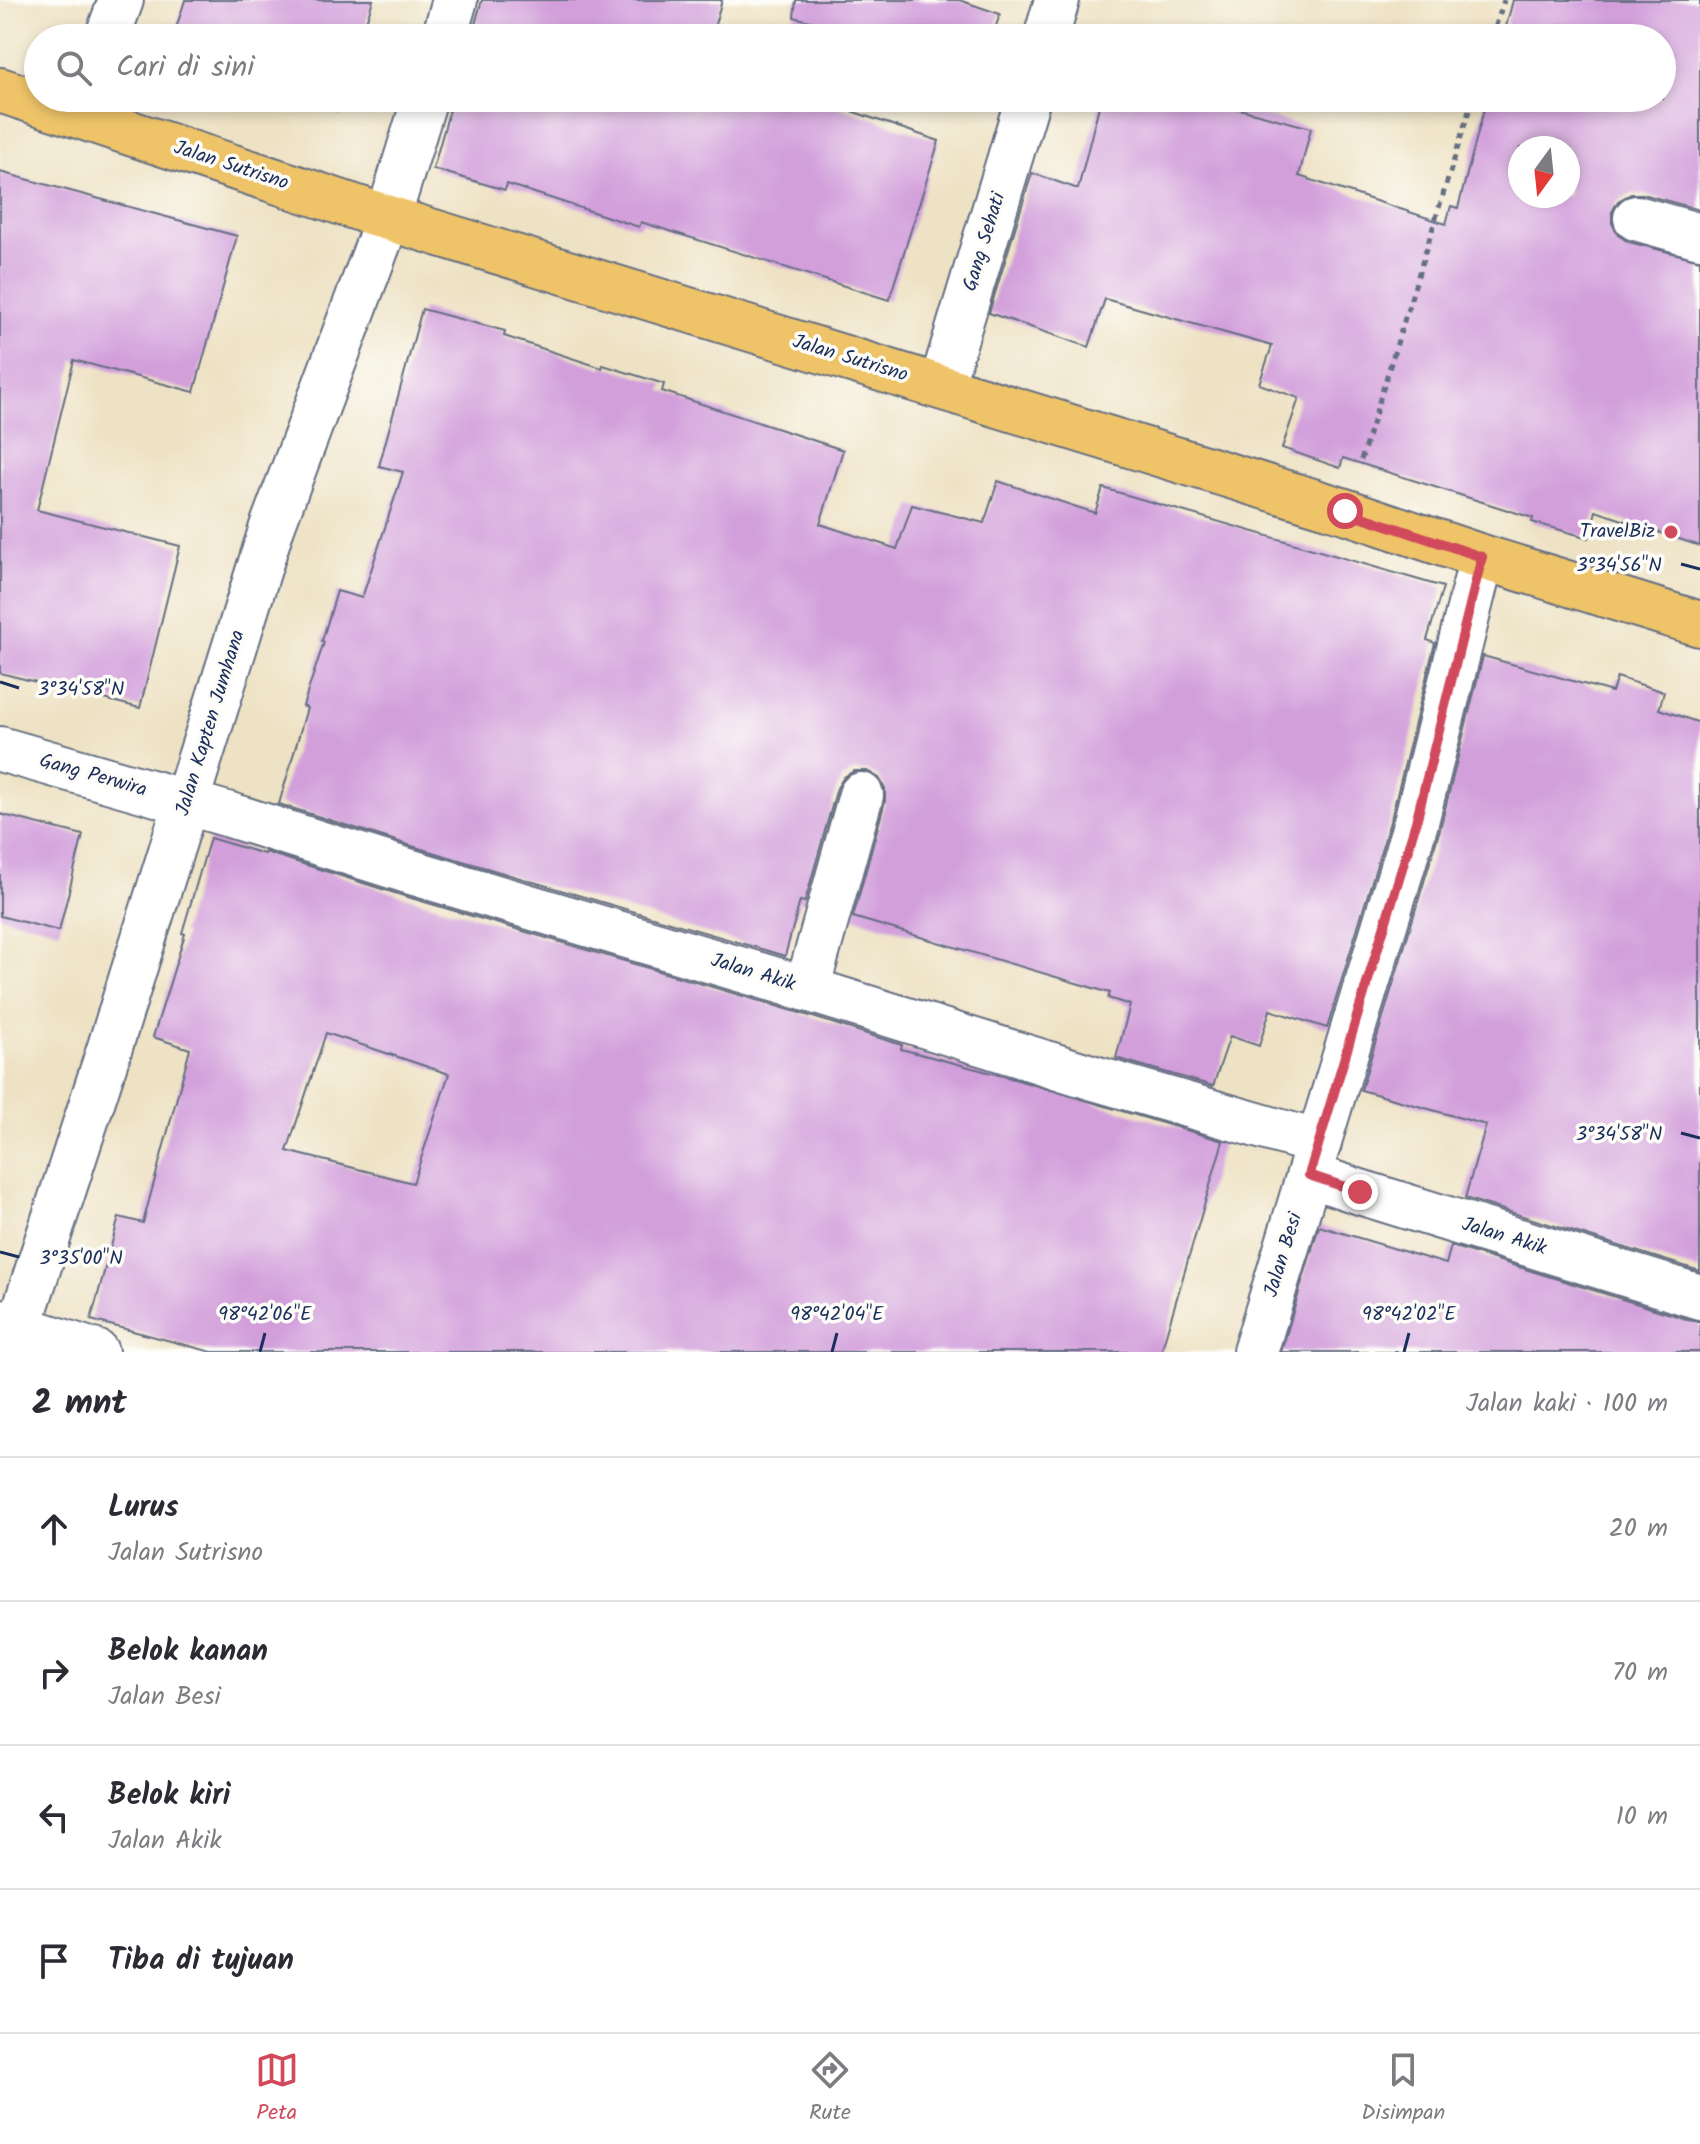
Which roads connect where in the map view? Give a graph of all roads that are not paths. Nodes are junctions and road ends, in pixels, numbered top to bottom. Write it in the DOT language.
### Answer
graph roads {
  1 [pos="121,0"];
  2 [pos="455,0"];
  3 [pos="1057,0"];
  4 [pos="112,24"];
  5 [pos="448,24"];
  6 [pos="1050,24"];
  7 [pos="0,90"];
  8 [pos="24,95"];
  9 [pos="97,112"];
  10 [pos="421,112"];
  11 [pos="1024,112"];
  12 [pos="388,218"];
  13 [pos="1636,218"];
  14 [pos="1700,236"];
  15 [pos="941,387"];
  16 [pos="1482,557"];
  17 [pos="1700,624"];
  18 [pos="0,749"];
  19 [pos="861,795"];
  20 [pos="186,803"];
  21 [pos="807,989"];
  22 [pos="1314,1159"];
  23 [pos="1700,1297"];
  24 [pos="10,1333"];
  25 [pos="96,1352"];
  26 [pos="1255,1352"];
  1 -- 4 [label="street"];
  2 -- 5 [label="street"];
  3 -- 6 [label="street"];
  7 -- 8 [label="main road, Jalan Sutrisno"];
  9 -- 12 [label="main road, Jalan Sutrisno"];
  10 -- 12 [label="street, Jalan Kapten Jumhana"];
  11 -- 15 [label="street, Gang Sehati"];
  12 -- 15 [label="main road, Jalan Sutrisno"];
  12 -- 20 [label="street, Jalan Kapten Jumhana"];
  13 -- 14 [label="street"];
  15 -- 16 [label="main road, Jalan Sutrisno"];
  16 -- 17 [label="main road, Jalan Sutrisno"];
  16 -- 22 [label="street, Jalan Besi"];
  18 -- 20 [label="street, Gang Perwira"];
  19 -- 21 [label="street"];
  20 -- 21 [label="street, Jalan Akik"];
  20 -- 24 [label="street, Jalan Kapten Jumhana"];
  21 -- 22 [label="street, Jalan Akik"];
  22 -- 23 [label="street, Jalan Akik"];
  22 -- 26 [label="street, Jalan Besi"];
  24 -- 25 [label="street"];
}
